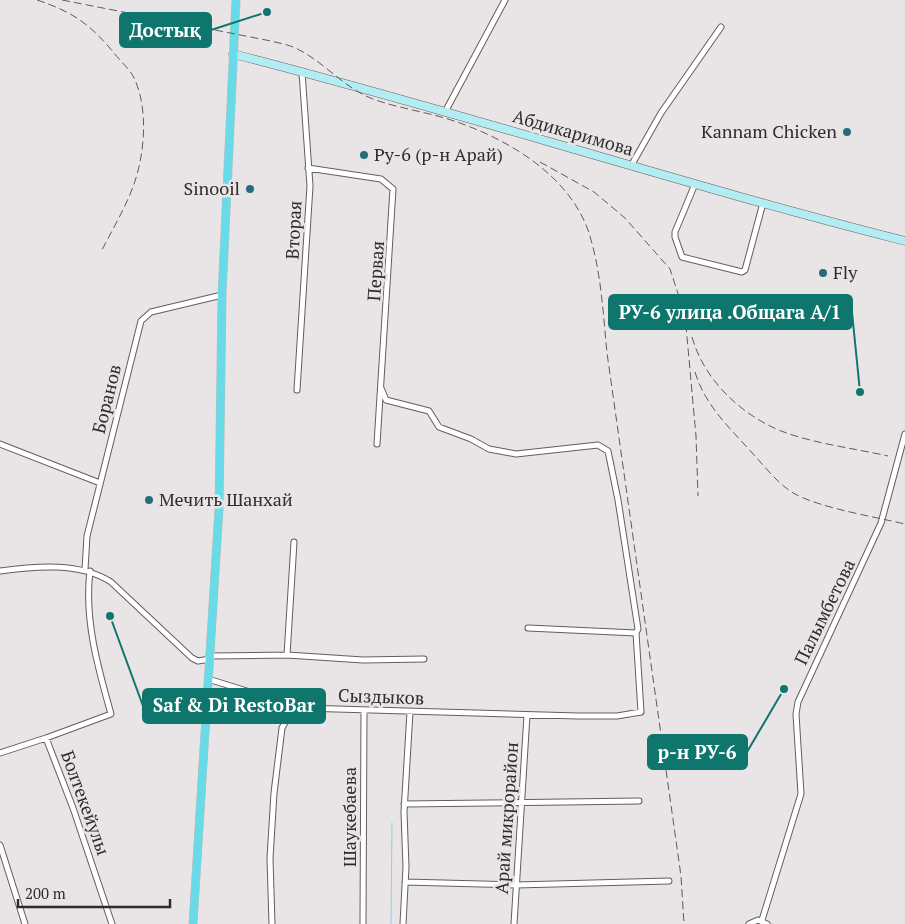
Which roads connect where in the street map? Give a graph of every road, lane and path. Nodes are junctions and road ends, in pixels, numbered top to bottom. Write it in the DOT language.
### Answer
graph roads {
  1 [pos="236,0"];
  2 [pos="505,0"];
  3 [pos="721,27"];
  4 [pos="233,54"];
  5 [pos="302,72"];
  6 [pos="445,112"];
  7 [pos="631,166"];
  8 [pos="308,168"];
  9 [pos="695,184"];
  10 [pos="763,203"];
  11 [pos="905,241"];
  12 [pos="222,295"];
  13 [pos="381,388"];
  14 [pos="297,390"];
  15 [pos="905,434"];
  16 [pos="0,444"];
  17 [pos="377,444"];
  18 [pos="100,483"];
  19 [pos="294,542"];
  20 [pos="88,570"];
  21 [pos="0,571"];
  22 [pos="528,628"];
  23 [pos="636,633"];
  24 [pos="287,655"];
  25 [pos="210,658"];
  26 [pos="424,658"];
  27 [pos="208,679"];
  28 [pos="294,706"];
  29 [pos="364,710"];
  30 [pos="410,712"];
  31 [pos="527,715"];
  32 [pos="46,738"];
  33 [pos="0,753"];
  34 [pos="521,801"];
  35 [pos="639,802"];
  36 [pos="404,804"];
  37 [pos="0,845"];
  38 [pos="669,881"];
  39 [pos="406,882"];
  40 [pos="516,884"];
  41 [pos="765,922"];
  42 [pos="25,924"];
  43 [pos="112,924"];
  44 [pos="193,924"];
  45 [pos="272,924"];
  46 [pos="363,924"];
  47 [pos="404,924"];
  48 [pos="514,924"];
  49 [pos="748,924"];
  1 -- 4 [label="main road"];
  2 -- 6 [label="street"];
  3 -- 7 [label="street"];
  4 -- 5 [label="main road, Абдикаримова"];
  4 -- 12 [label="main road"];
  5 -- 6 [label="main road, Абдикаримова"];
  5 -- 8 [label="street, Вторая"];
  6 -- 7 [label="main road, Абдикаримова"];
  7 -- 9 [label="main road, Абдикаримова"];
  8 -- 13 [label="street, Первая"];
  8 -- 14 [label="street, Вторая"];
  9 -- 10 [label="main road, Абдикаримова"];
  9 -- 10 [label="street"];
  10 -- 11 [label="main road, Абдикаримова"];
  12 -- 18 [label="street, Боранов"];
  12 -- 25 [label="main road"];
  13 -- 17 [label="street, Первая"];
  13 -- 23 [label="street"];
  15 -- 41 [label="street, Палымбетова"];
  16 -- 18 [label="street"];
  18 -- 20 [label="street, Боранов"];
  19 -- 24 [label="street"];
  20 -- 21 [label="street"];
  20 -- 25 [label="street"];
  20 -- 32 [label="street, Боранов"];
  22 -- 23 [label="street"];
  23 -- 31 [label="street, Сыздыков"];
  24 -- 25 [label="street"];
  24 -- 26 [label="street"];
  25 -- 27 [label="main road"];
  27 -- 28 [label="street, Сыздыков"];
  27 -- 44 [label="main road"];
  28 -- 29 [label="street, Сыздыков"];
  28 -- 45 [label="street"];
  29 -- 30 [label="street, Сыздыков"];
  29 -- 46 [label="street, Шаукебаева"];
  30 -- 31 [label="street, Сыздыков"];
  30 -- 36 [label="street"];
  31 -- 34 [label="street, Арай микрорайон"];
  32 -- 33 [label="street, Болтекейулы"];
  32 -- 43 [label="street, Болтекейулы"];
  34 -- 35 [label="street"];
  34 -- 36 [label="street"];
  34 -- 40 [label="street, Арай микрорайон"];
  36 -- 39 [label="street"];
  37 -- 42 [label="street"];
  38 -- 40 [label="street"];
  39 -- 40 [label="street"];
  39 -- 47 [label="street"];
  40 -- 48 [label="street, Арай микрорайон"];
  41 -- 49 [label="street"];
}
